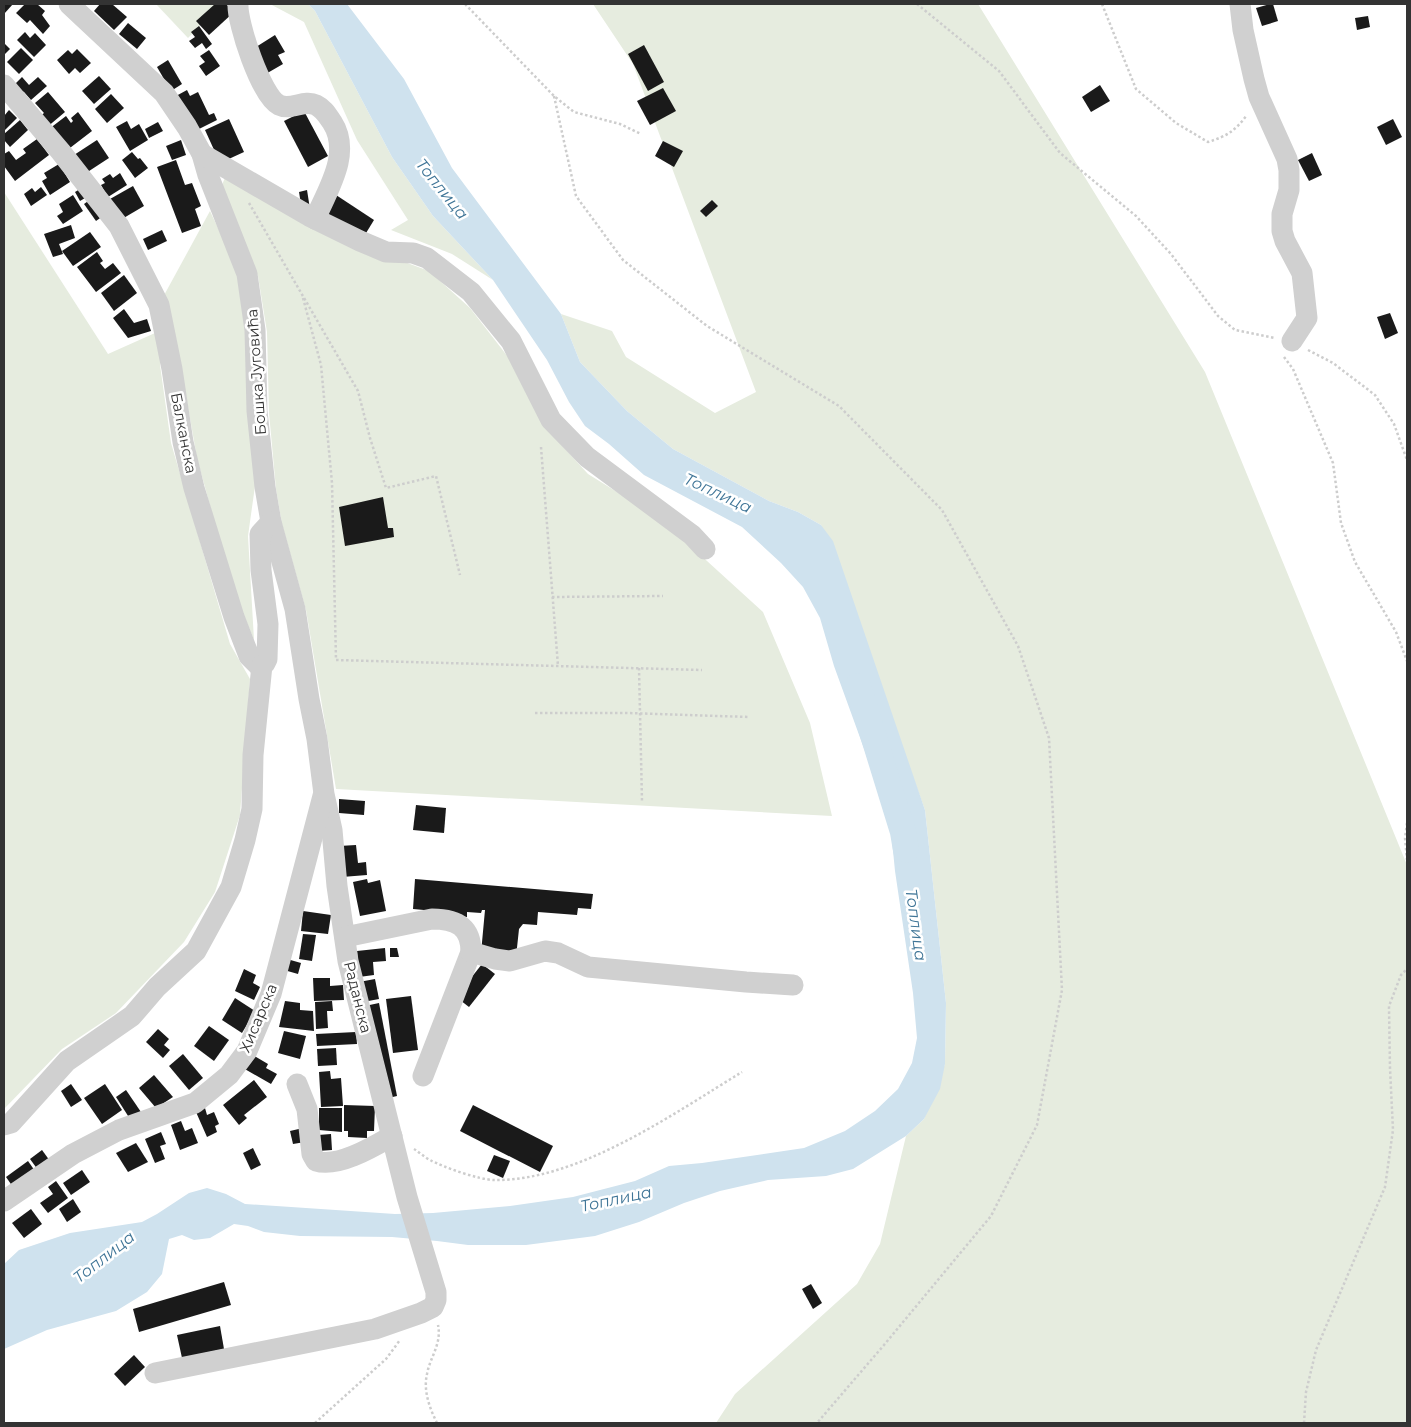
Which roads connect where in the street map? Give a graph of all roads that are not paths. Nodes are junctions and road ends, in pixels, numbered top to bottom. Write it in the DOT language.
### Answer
graph roads {
  1 [pos="70,4"];
  2 [pos="238,4"];
  3 [pos="1240,4"];
  4 [pos="4,85"];
  5 [pos="202,154"];
  6 [pos="315,219"];
  7 [pos="1283,347"];
  8 [pos="271,522"];
  9 [pos="705,549"];
  10 [pos="262,665"];
  11 [pos="324,794"];
  12 [pos="345,937"];
  13 [pos="471,952"];
  14 [pos="793,985"];
  15 [pos="423,1076"];
  16 [pos="297,1084"];
  17 [pos="4,1125"];
  18 [pos="393,1139"];
  19 [pos="4,1201"];
  20 [pos="155,1374"];
  1 -- 5 [label="street, Бошка Југовића"];
  2 -- 6 [label="street"];
  3 -- 7 [label="street"];
  4 -- 10 [label="street, Балканска"];
  5 -- 6 [label="street"];
  5 -- 8 [label="street, Бошка Југовића"];
  6 -- 9 [label="street"];
  8 -- 10 [label="street"];
  8 -- 11 [label="street, Бошка Југовића"];
  10 -- 17 [label="street"];
  11 -- 12 [label="street, Раданска"];
  11 -- 19 [label="street, Хисарска"];
  12 -- 13 [label="street"];
  12 -- 18 [label="street, Раданска"];
  13 -- 14 [label="street"];
  13 -- 15 [label="street"];
  16 -- 18 [label="street"];
  18 -- 20 [label="street, Раданска"];
}
